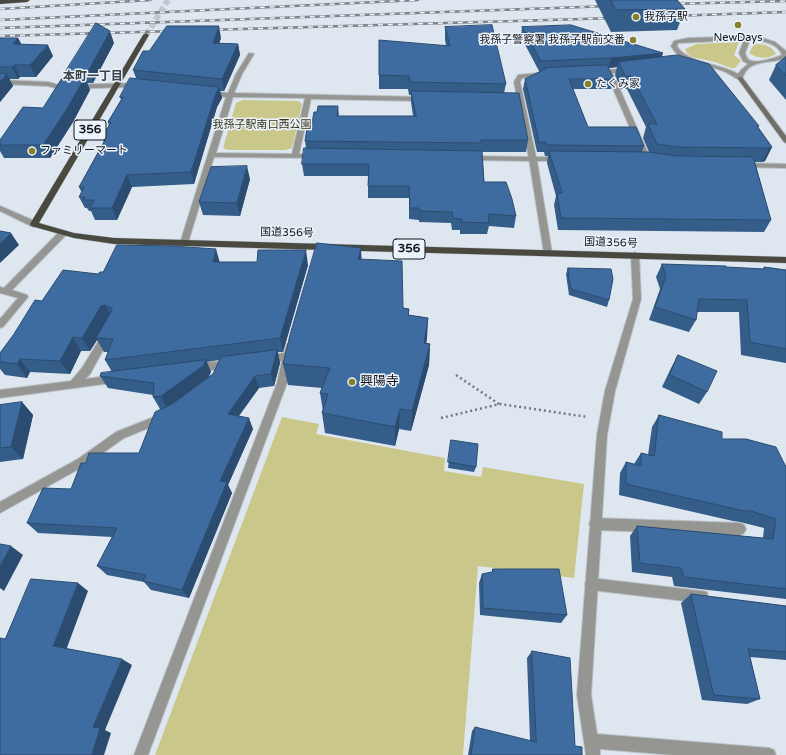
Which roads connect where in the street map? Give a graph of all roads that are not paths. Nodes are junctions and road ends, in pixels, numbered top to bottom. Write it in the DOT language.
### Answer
graph roads {
  1 [pos="27,0"];
  2 [pos="0,2"];
  3 [pos="146,35"];
  4 [pos="748,38"];
  5 [pos="251,54"];
  6 [pos="786,56"];
  7 [pos="691,59"];
  8 [pos="677,63"];
  9 [pos="752,64"];
  10 [pos="632,69"];
  11 [pos="599,71"];
  12 [pos="607,72"];
  13 [pos="555,74"];
  14 [pos="740,78"];
  15 [pos="0,82"];
  16 [pos="116,86"];
  17 [pos="142,86"];
  18 [pos="200,92"];
  19 [pos="230,95"];
  20 [pos="308,97"];
  21 [pos="427,99"];
  22 [pos="513,101"];
  23 [pos="521,101"];
  24 [pos="786,141"];
  25 [pos="212,155"];
  26 [pos="294,156"];
  27 [pos="326,156"];
  28 [pos="462,158"];
  29 [pos="533,159"];
  30 [pos="571,160"];
  31 [pos="632,160"];
  32 [pos="733,165"];
  33 [pos="786,166"];
  34 [pos="0,208"];
  35 [pos="34,224"];
  36 [pos="62,234"];
  37 [pos="184,243"];
  38 [pos="319,246"];
  39 [pos="548,253"];
  40 [pos="635,255"];
  41 [pos="315,260"];
  42 [pos="786,260"];
  43 [pos="3,291"];
  44 [pos="113,324"];
  45 [pos="0,325"];
  46 [pos="294,334"];
  47 [pos="288,356"];
  48 [pos="258,360"];
  49 [pos="182,370"];
  50 [pos="216,376"];
  51 [pos="128,377"];
  52 [pos="74,384"];
  53 [pos="0,394"];
  54 [pos="173,412"];
  55 [pos="0,508"];
  56 [pos="595,524"];
  57 [pos="740,529"];
  58 [pos="591,584"];
  59 [pos="716,599"];
  60 [pos="592,748"];
  61 [pos="140,755"];
  62 [pos="769,755"];
  1 -- 2 [label="highway"];
  3 -- 16 [label="highway, 356"];
  4 -- 6 [label="street"];
  4 -- 7 [label="street"];
  4 -- 9 [label="street"];
  5 -- 19 [label="street"];
  6 -- 9 [label="street"];
  7 -- 8 [label="street"];
  7 -- 14 [label="street"];
  9 -- 14 [label="street"];
  10 -- 12 [label="street"];
  11 -- 12 [label="street"];
  12 -- 31 [label="street"];
  13 -- 23 [label="street"];
  14 -- 24 [label="main road"];
  15 -- 16 [label="street"];
  16 -- 17 [label="street"];
  16 -- 35 [label="highway, 356"];
  18 -- 19 [label="street"];
  19 -- 20 [label="street"];
  19 -- 25 [label="street"];
  20 -- 21 [label="street"];
  20 -- 26 [label="street"];
  22 -- 23 [label="street"];
  23 -- 29 [label="street"];
  25 -- 26 [label="street"];
  25 -- 37 [label="street"];
  26 -- 27 [label="street"];
  28 -- 29 [label="street"];
  29 -- 30 [label="street"];
  29 -- 39 [label="street"];
  32 -- 33 [label="street"];
  34 -- 35 [label="street"];
  35 -- 36 [label="highway, 国道356号 / 356"];
  36 -- 37 [label="highway, 国道356号 / 356"];
  36 -- 43 [label="street"];
  37 -- 38 [label="highway, 国道356号 / 356"];
  38 -- 39 [label="highway, 国道356号 / 356"];
  38 -- 41 [label="street"];
  39 -- 40 [label="highway, 国道356号 / 356"];
  40 -- 42 [label="highway, 国道356号 / 356"];
  40 -- 56 [label="street"];
  43 -- 45 [label="street"];
  44 -- 52 [label="street"];
  46 -- 47 [label="street"];
  47 -- 48 [label="street"];
  47 -- 61 [label="street"];
  49 -- 50 [label="street"];
  51 -- 52 [label="street"];
  52 -- 53 [label="street"];
  54 -- 55 [label="street"];
  56 -- 57 [label="street"];
  56 -- 58 [label="street"];
  58 -- 59 [label="street"];
  58 -- 60 [label="street"];
  60 -- 62 [label="street"];
}
